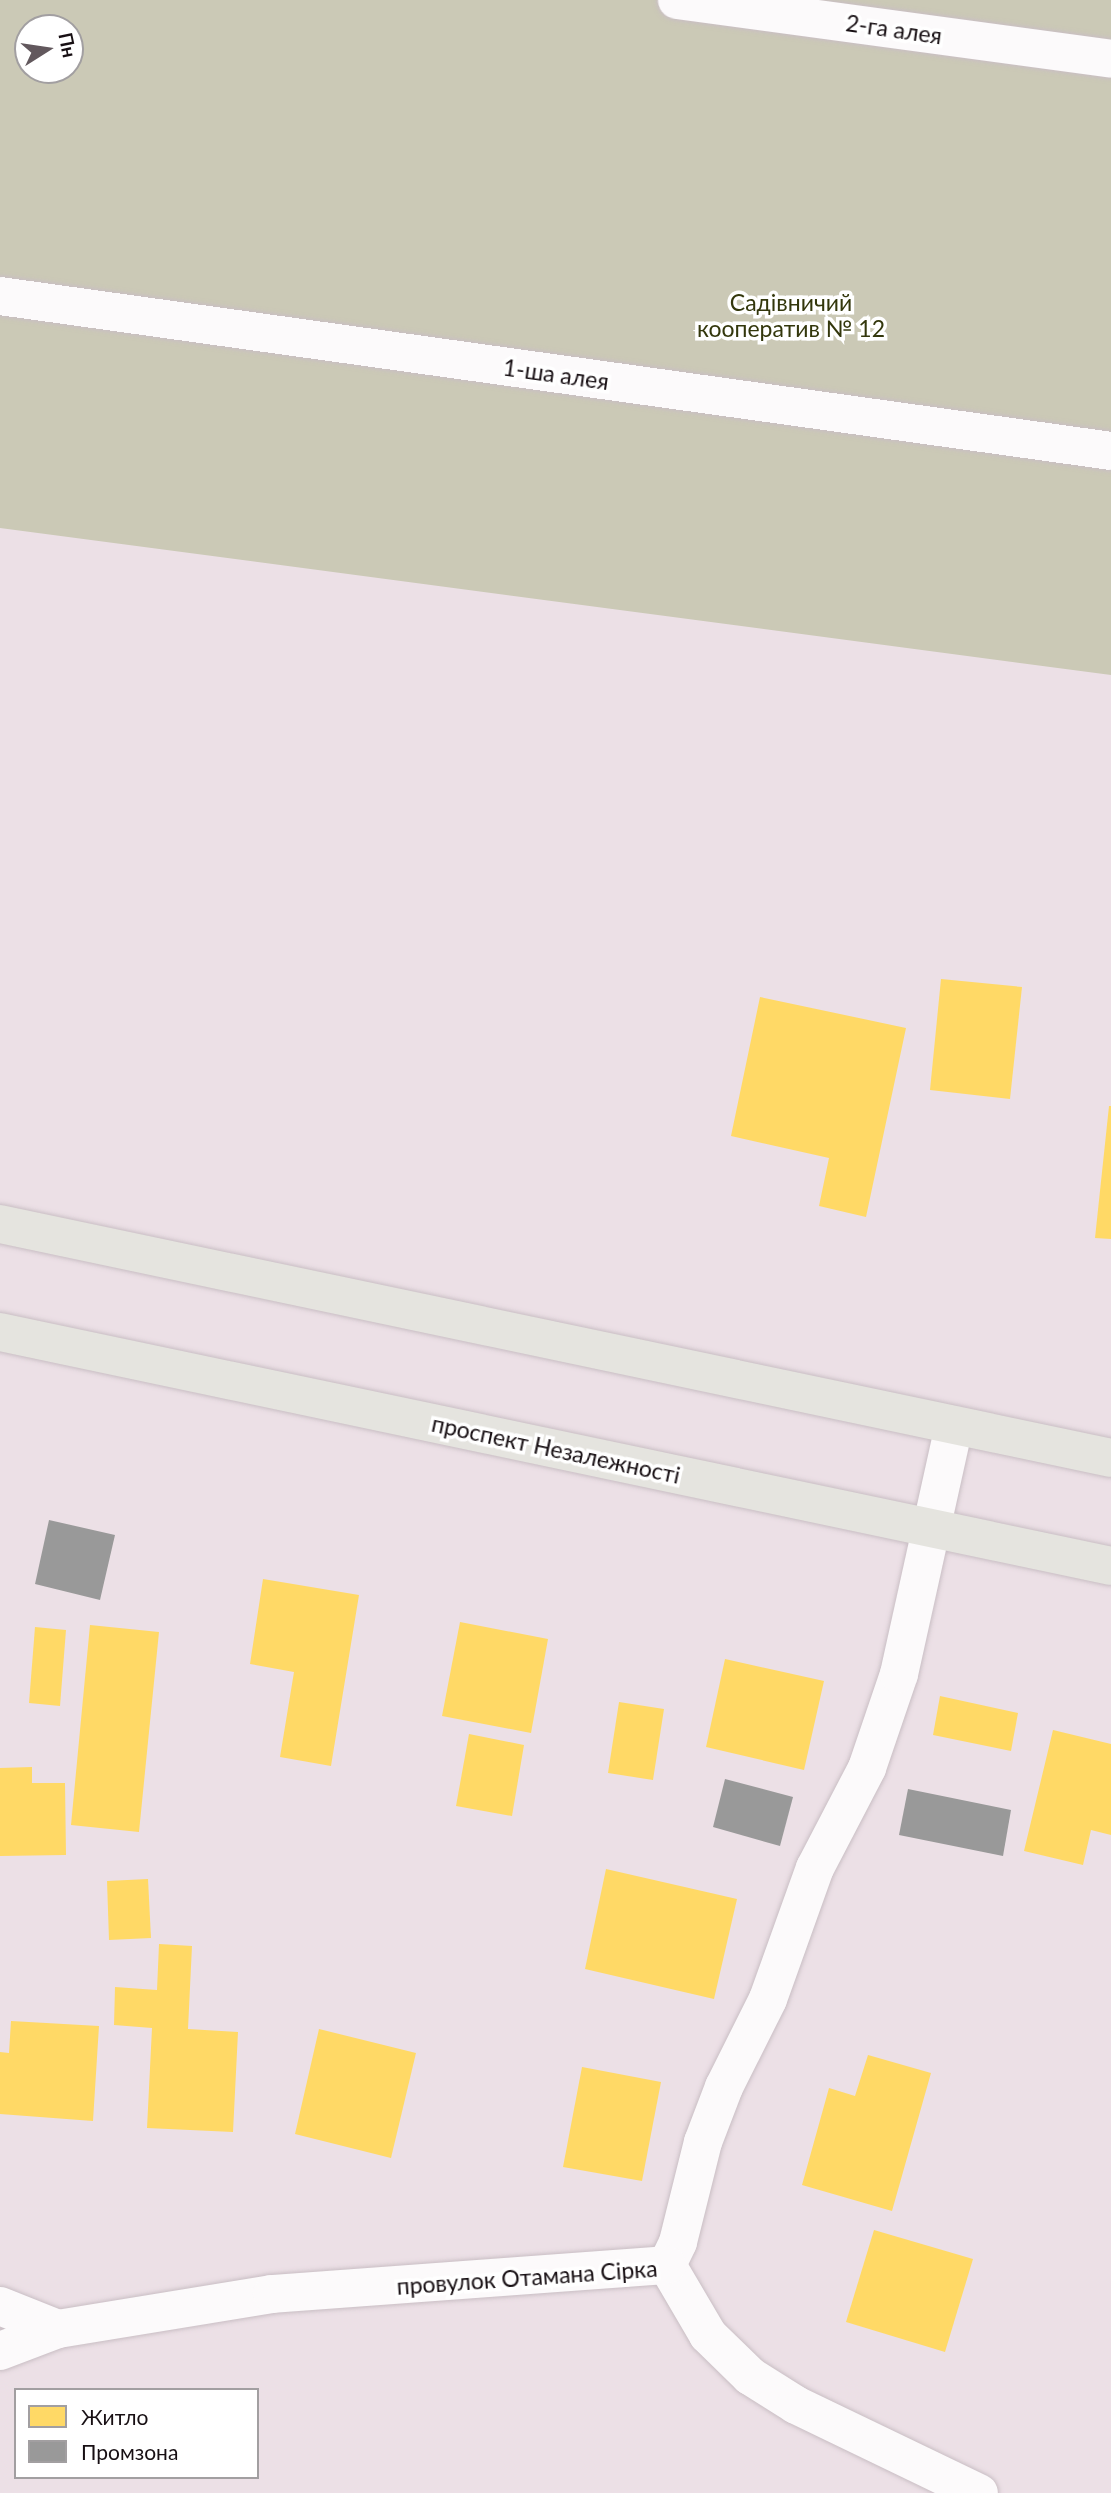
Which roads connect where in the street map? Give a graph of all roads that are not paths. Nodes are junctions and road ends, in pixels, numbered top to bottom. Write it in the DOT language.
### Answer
graph roads {
  1 [pos="677,0"];
  2 [pos="1111,59"];
  3 [pos="0,296"];
  4 [pos="1111,451"];
  5 [pos="0,1224"];
  6 [pos="0,1332"];
  7 [pos="954,1426"];
  8 [pos="1111,1458"];
  9 [pos="934,1529"];
  10 [pos="1111,1566"];
  11 [pos="667,2265"];
  12 [pos="0,2306"];
  13 [pos="58,2329"];
  14 [pos="0,2351"];
  15 [pos="979,2493"];
  1 -- 2 [label="street, 2-га алея"];
  3 -- 4 [label="street, 1-ша алея"];
  5 -- 7 [label="main road"];
  6 -- 9 [label="main road, проспект Незалежності"];
  7 -- 8 [label="main road"];
  7 -- 9 [label="street"];
  9 -- 10 [label="main road, проспект Незалежності"];
  9 -- 11 [label="street"];
  11 -- 13 [label="street, провулок Отамана Сірка"];
  11 -- 15 [label="street, провулок Отамана Сірка"];
  12 -- 13 [label="street"];
  13 -- 14 [label="street, провулок Отамана Сірка"];
}
